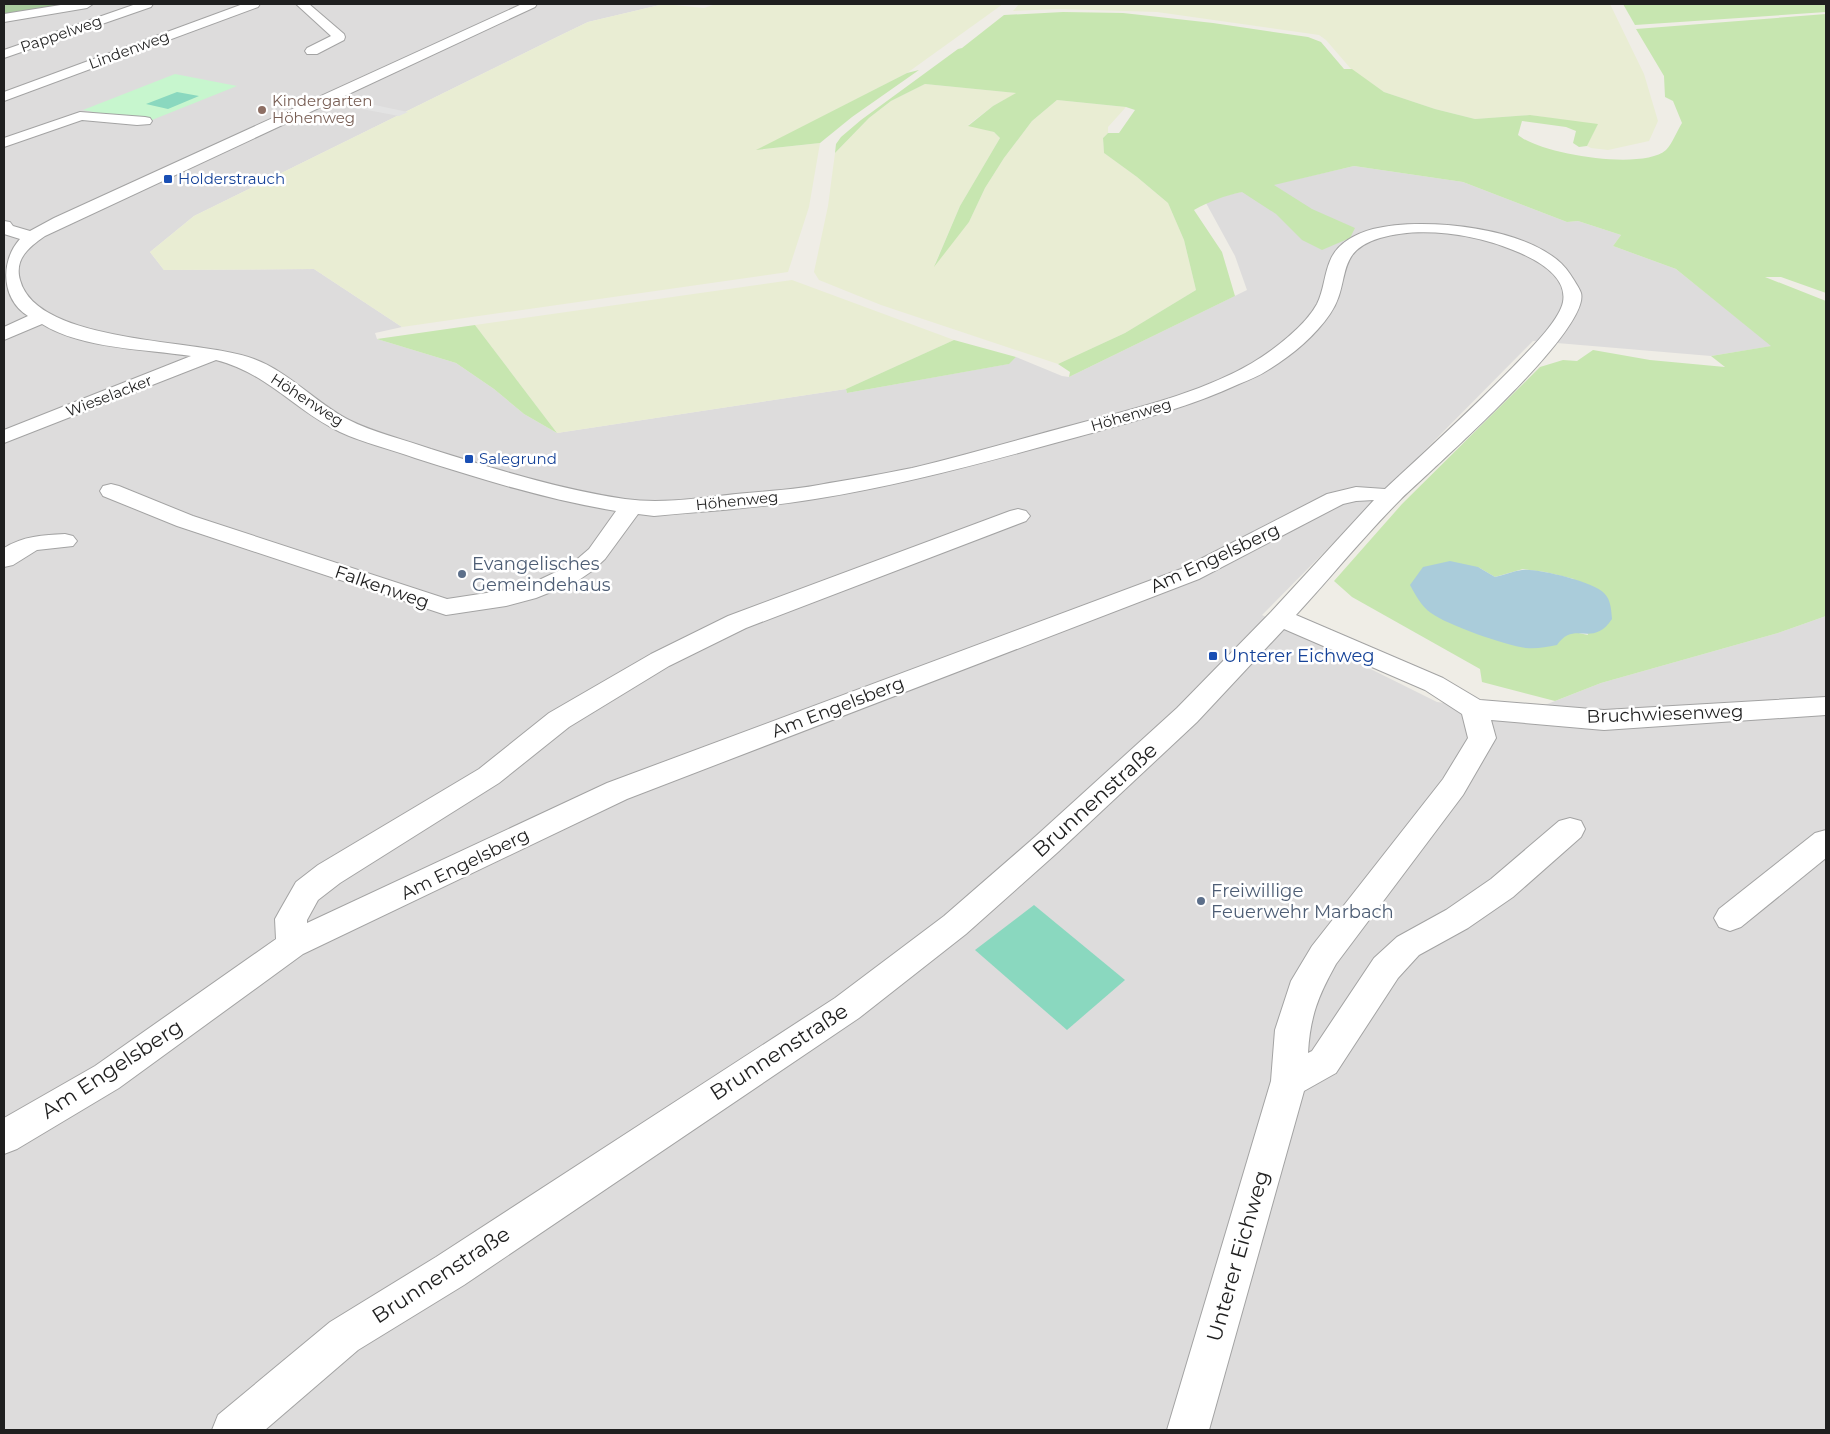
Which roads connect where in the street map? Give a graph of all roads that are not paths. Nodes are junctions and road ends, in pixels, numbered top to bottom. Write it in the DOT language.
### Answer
graph roads {
  1 [pos="87,4"];
  2 [pos="147,4"];
  3 [pos="254,4"];
  4 [pos="302,4"];
  5 [pos="531,4"];
  6 [pos="4,18"];
  7 [pos="312,51"];
  8 [pos="4,54"];
  9 [pos="4,97"];
  10 [pos="145,121"];
  11 [pos="4,143"];
  12 [pos="4,226"];
  13 [pos="33,237"];
  14 [pos="6,255"];
  15 [pos="42,317"];
  16 [pos="4,334"];
  17 [pos="213,354"];
  18 [pos="4,437"];
  19 [pos="111,491"];
  20 [pos="1390,497"];
  21 [pos="631,507"];
  22 [pos="1018,516"];
  23 [pos="65,541"];
  24 [pos="4,560"];
  25 [pos="1280,618"];
  26 [pos="1826,706"];
  27 [pos="1474,709"];
  28 [pos="1570,829"];
  29 [pos="1826,841"];
  30 [pos="1730,918"];
  31 [pos="292,946"];
  32 [pos="1289,1081"];
  33 [pos="4,1137"];
  34 [pos="233,1430"];
  35 [pos="1188,1430"];
  1 -- 6 [label="street"];
  2 -- 8 [label="street, Pappelweg"];
  3 -- 9 [label="street, Lindenweg"];
  4 -- 7 [label="street"];
  5 -- 13 [label="street, Höhenweg"];
  10 -- 11 [label="street"];
  12 -- 13 [label="street"];
  13 -- 14 [label="street, Höhenweg"];
  14 -- 15 [label="street, Höhenweg"];
  15 -- 16 [label="street"];
  15 -- 17 [label="street, Höhenweg"];
  17 -- 18 [label="street, Wieselacker"];
  17 -- 21 [label="street, Höhenweg"];
  19 -- 21 [label="street, Falkenweg"];
  20 -- 21 [label="street, Höhenweg"];
  20 -- 25 [label="street, Höhenweg"];
  20 -- 31 [label="street, Am Engelsberg"];
  22 -- 31 [label="street"];
  23 -- 24 [label="street"];
  25 -- 27 [label="street"];
  25 -- 34 [label="street, Brunnenstraße"];
  26 -- 27 [label="street, Bruchwiesenweg"];
  27 -- 32 [label="street, Unterer Eichweg"];
  28 -- 32 [label="street"];
  29 -- 30 [label="street"];
  31 -- 33 [label="street, Am Engelsberg"];
  32 -- 35 [label="street, Unterer Eichweg"];
}
